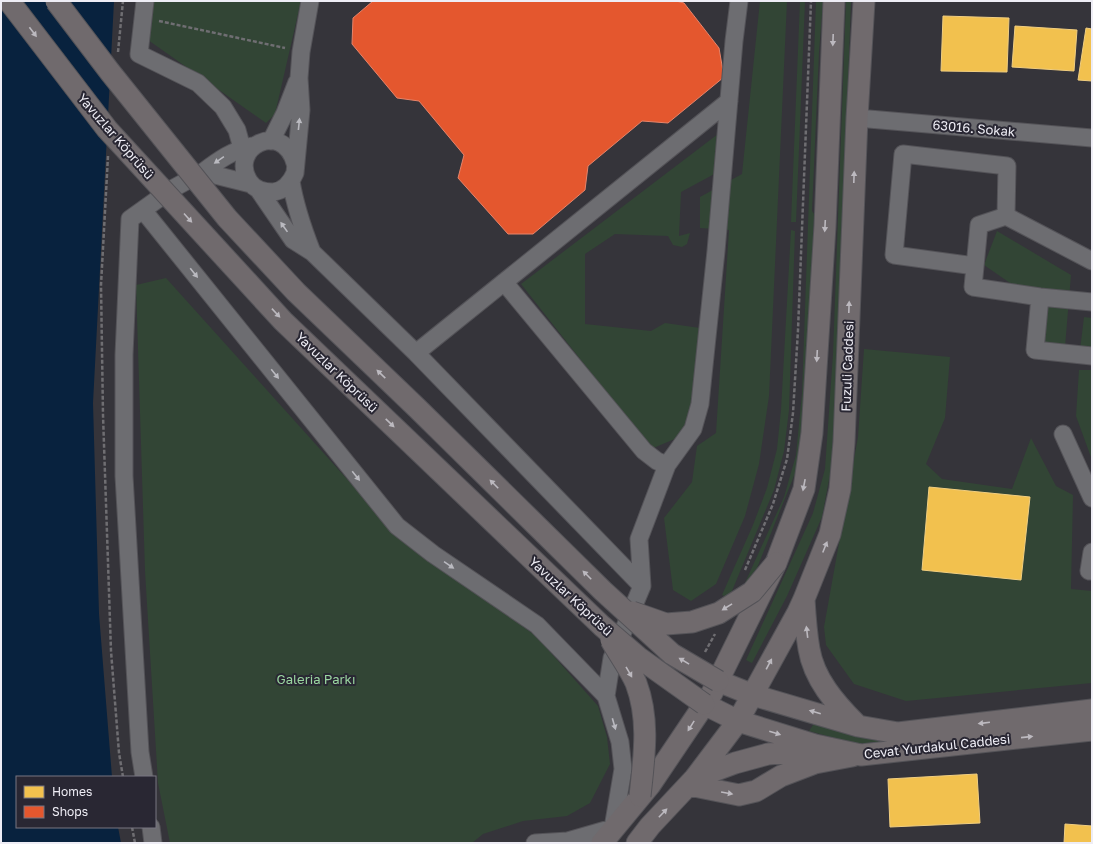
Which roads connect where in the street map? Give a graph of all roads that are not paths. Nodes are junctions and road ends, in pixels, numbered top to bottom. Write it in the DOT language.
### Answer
graph roads {
  1 [pos="9,1"];
  2 [pos="56,1"];
  3 [pos="310,1"];
  4 [pos="739,1"];
  5 [pos="834,1"];
  6 [pos="864,1"];
  7 [pos="144,9"];
  8 [pos="299,78"];
  9 [pos="729,101"];
  10 [pos="857,118"];
  11 [pos="1092,138"];
  12 [pos="271,140"];
  13 [pos="247,151"];
  14 [pos="296,163"];
  15 [pos="203,172"];
  16 [pos="291,181"];
  17 [pos="254,187"];
  18 [pos="143,210"];
  19 [pos="1006,216"];
  20 [pos="312,252"];
  21 [pos="1092,261"];
  22 [pos="975,266"];
  23 [pos="504,282"];
  24 [pos="1040,296"];
  25 [pos="1092,302"];
  26 [pos="416,352"];
  27 [pos="1092,356"];
  28 [pos="1063,434"];
  29 [pos="667,466"];
  30 [pos="1092,498"];
  31 [pos="1092,552"];
  32 [pos="776,563"];
  33 [pos="1092,571"];
  34 [pos="642,586"];
  35 [pos="804,599"];
  36 [pos="620,606"];
  37 [pos="602,626"];
  38 [pos="712,693"];
  39 [pos="606,696"];
  40 [pos="745,709"];
  41 [pos="1092,710"];
  42 [pos="858,726"];
  43 [pos="1092,730"];
  44 [pos="832,749"];
  45 [pos="861,755"];
  46 [pos="144,776"];
  47 [pos="692,782"];
  48 [pos="640,796"];
  49 [pos="151,828"];
  50 [pos="608,836"];
  51 [pos="153,843"];
  52 [pos="535,843"];
  53 [pos="637,843"];
  1 -- 37 [label="main road, Yavuzlar Köprüsü, one-way, bridge"];
  36 -- 2 [label="main road, Yavuzlar Köprüsü, one-way, bridge"];
  3 -- 8 [label="street"];
  4 -- 9 [label="street"];
  5 -- 32 [label="main road, one-way"];
  6 -- 10 [label="main road, Fuzuli Caddesi"];
  7 -- 13 [label="street"];
  8 -- 12 [label="street"];
  14 -- 8 [label="street, one-way"];
  9 -- 23 [label="street"];
  9 -- 29 [label="street"];
  10 -- 11 [label="street, 63016. Sokak"];
  35 -- 10 [label="main road, Fuzuli Caddesi, one-way"];
  12 -- 13 [label="street"];
  12 -- 14 [label="street"];
  13 -- 15 [label="street, one-way"];
  13 -- 17 [label="street"];
  14 -- 16 [label="street"];
  15 -- 17 [label="street"];
  15 -- 18 [label="street"];
  16 -- 17 [label="street"];
  16 -- 20 [label="street"];
  20 -- 17 [label="street, one-way"];
  18 -- 39 [label="street, one-way"];
  18 -- 46 [label="street"];
  19 -- 21 [label="street"];
  19 -- 22 [label="street"];
  19 -- 22 [label="street"];
  20 -- 26 [label="street"];
  22 -- 24 [label="street"];
  23 -- 26 [label="street"];
  23 -- 29 [label="street"];
  24 -- 25 [label="street"];
  24 -- 27 [label="street"];
  26 -- 34 [label="street"];
  28 -- 30 [label="street"];
  29 -- 34 [label="street"];
  31 -- 33 [label="street"];
  32 -- 36 [label="main road, one-way, bridge"];
  32 -- 38 [label="main road"];
  34 -- 39 [label="street"];
  40 -- 35 [label="main road, Fuzuli Caddesi, one-way"];
  42 -- 35 [label="main road, one-way"];
  38 -- 36 [label="main road, Yavuzlar Köprüsü, one-way, bridge"];
  37 -- 38 [label="main road, Yavuzlar Köprüsü, bridge"];
  37 -- 48 [label="main road, one-way, bridge"];
  38 -- 40 [label="main road"];
  38 -- 40 [label="main road"];
  38 -- 48 [label="main road, one-way"];
  39 -- 50 [label="street, one-way"];
  42 -- 40 [label="main road, Cevat Yurdakul Caddesi, one-way"];
  40 -- 44 [label="main road, Cevat Yurdakul Caddesi, one-way"];
  40 -- 47 [label="main road, Fuzuli Caddesi"];
  41 -- 42 [label="main road, Cevat Yurdakul Caddesi, one-way"];
  45 -- 43 [label="main road, Cevat Yurdakul Caddesi, one-way"];
  44 -- 45 [label="main road, Cevat Yurdakul Caddesi"];
  44 -- 47 [label="main road"];
  47 -- 45 [label="main road, one-way"];
  53 -- 47 [label="main road, Fuzuli Caddesi, one-way"];
  48 -- 50 [label="main road"];
  49 -- 51 [label="street"];
  50 -- 52 [label="street"];
}
